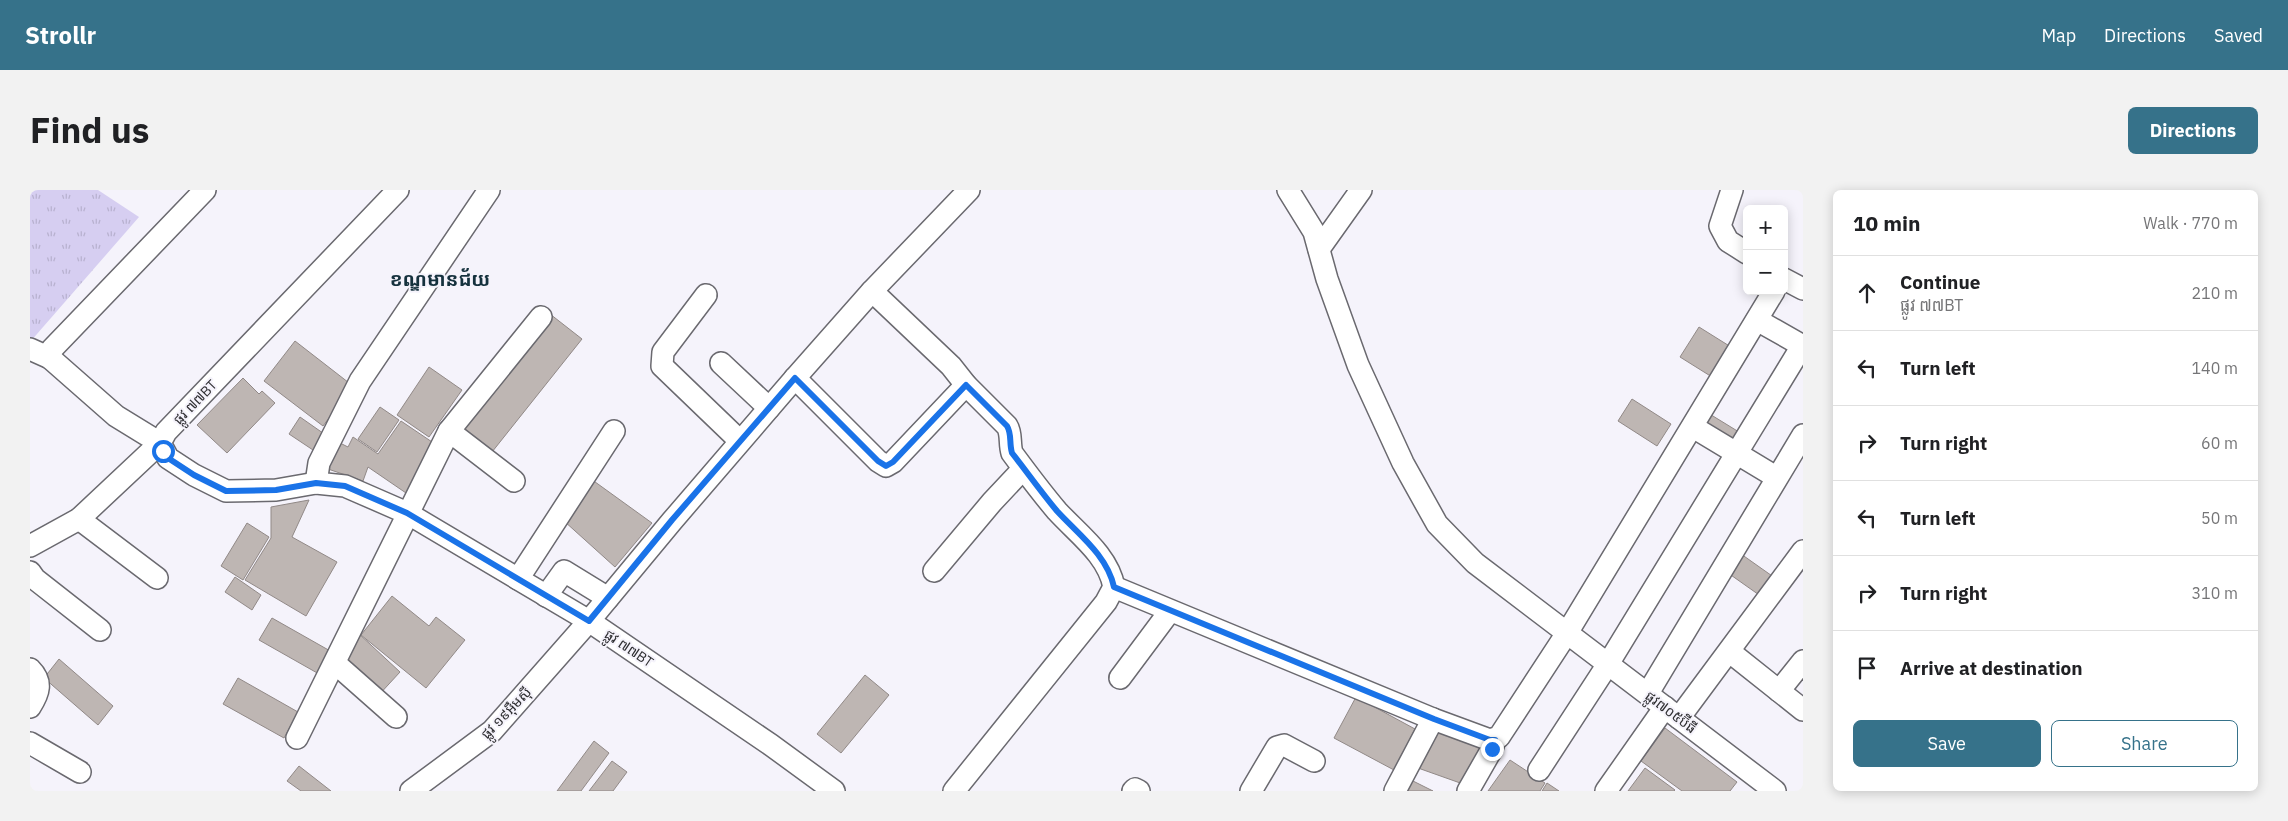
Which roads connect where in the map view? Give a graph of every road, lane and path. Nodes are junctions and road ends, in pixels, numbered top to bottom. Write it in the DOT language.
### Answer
graph roads {
  1 [pos="206,190"];
  2 [pos="398,190"];
  3 [pos="489,190"];
  4 [pos="969,190"];
  5 [pos="1288,190"];
  6 [pos="1361,190"];
  7 [pos="1732,190"];
  8 [pos="1319,250"];
  9 [pos="1743,250"];
  10 [pos="1788,281"];
  11 [pos="1803,289"];
  12 [pos="872,291"];
  13 [pos="706,295"];
  14 [pos="1772,295"];
  15 [pos="541,317"];
  16 [pos="1758,320"];
  17 [pos="1803,346"];
  18 [pos="30,349"];
  19 [pos="50,358"];
  20 [pos="721,363"];
  21 [pos="795,378"];
  22 [pos="966,385"];
  23 [pos="769,408"];
  24 [pos="1692,427"];
  25 [pos="614,431"];
  26 [pos="449,432"];
  27 [pos="1803,435"];
  28 [pos="740,441"];
  29 [pos="160,443"];
  30 [pos="1736,452"];
  31 [pos="1023,469"];
  32 [pos="1776,477"];
  33 [pos="514,481"];
  34 [pos="316,483"];
  35 [pos="407,513"];
  36 [pos="79,519"];
  37 [pos="30,546"];
  38 [pos="1803,551"];
  39 [pos="934,571"];
  40 [pos="30,572"];
  41 [pos="156,578"];
  42 [pos="518,580"];
  43 [pos="1114,587"];
  44 [pos="546,596"];
  45 [pos="608,598"];
  46 [pos="1170,611"];
  47 [pos="589,621"];
  48 [pos="100,630"];
  49 [pos="1567,633"];
  50 [pos="1730,652"];
  51 [pos="1803,661"];
  52 [pos="336,664"];
  53 [pos="1608,664"];
  54 [pos="30,668"];
  55 [pos="1120,678"];
  56 [pos="1779,691"];
  57 [pos="1648,693"];
  58 [pos="30,707"];
  59 [pos="1803,710"];
  60 [pos="1672,712"];
  61 [pos="396,717"];
  62 [pos="1434,719"];
  63 [pos="298,738"];
  64 [pos="1495,740"];
  65 [pos="30,743"];
  66 [pos="1314,761"];
  67 [pos="1539,770"];
  68 [pos="80,772"];
  69 [pos="1751,784"];
  70 [pos="411,791"];
  71 [pos="834,791"];
  72 [pos="954,791"];
  73 [pos="1133,791"];
  74 [pos="1139,791"];
  75 [pos="1251,791"];
  76 [pos="1395,791"];
  77 [pos="1468,791"];
  78 [pos="1606,791"];
  79 [pos="1775,791"];
  1 -- 19 [label="street"];
  2 -- 29 [label="street, ផ្លូវ ៧៧BT"];
  3 -- 34 [label="street"];
  4 -- 12 [label="street, ផ្លូវ ១៩អ៊ឹមស៊ី"];
  5 -- 8 [label="street, ផ្លូវ៧០៥ប៊ីធី"];
  6 -- 8 [label="street"];
  7 -- 9 [label="street"];
  8 -- 49 [label="street, ផ្លូវ៧០៥ប៊ីធី"];
  10 -- 11 [label="street"];
  12 -- 21 [label="street, ផ្លូវ ១៩អ៊ឹមស៊ី"];
  12 -- 22 [label="street"];
  13 -- 28 [label="street"];
  14 -- 16 [label="street"];
  15 -- 26 [label="street"];
  16 -- 17 [label="street"];
  16 -- 24 [label="street"];
  17 -- 30 [label="street"];
  18 -- 19 [label="street"];
  19 -- 29 [label="street"];
  20 -- 23 [label="street"];
  21 -- 22 [label="street"];
  21 -- 23 [label="street, ផ្លូវ ១៩អ៊ឹមស៊ី"];
  22 -- 31 [label="street"];
  23 -- 28 [label="street, ផ្លូវ ១៩អ៊ឹមស៊ី"];
  24 -- 30 [label="street"];
  24 -- 49 [label="street"];
  25 -- 42 [label="street"];
  26 -- 33 [label="street"];
  26 -- 35 [label="street"];
  27 -- 32 [label="street"];
  28 -- 45 [label="street, ផ្លូវ ១៩អ៊ឹមស៊ី"];
  29 -- 34 [label="street, ផ្លូវ ៧៧BT"];
  29 -- 36 [label="street"];
  30 -- 32 [label="street"];
  30 -- 53 [label="street"];
  31 -- 39 [label="street"];
  31 -- 43 [label="street"];
  32 -- 57 [label="street"];
  34 -- 35 [label="street, ផ្លូវ ៧៧BT"];
  35 -- 42 [label="street, ផ្លូវ ៧៧BT"];
  35 -- 52 [label="street"];
  36 -- 37 [label="street"];
  36 -- 41 [label="street"];
  38 -- 50 [label="street"];
  40 -- 48 [label="street"];
  42 -- 44 [label="street, ផ្លូវ ៧៧BT"];
  43 -- 46 [label="street"];
  43 -- 72 [label="street"];
  44 -- 45 [label="street"];
  44 -- 47 [label="street, ផ្លូវ ៧៧BT"];
  45 -- 47 [label="street, ផ្លូវ ១៩អ៊ឹមស៊ី"];
  46 -- 55 [label="street"];
  46 -- 62 [label="street"];
  47 -- 70 [label="street, ផ្លូវ ១៩អ៊ឹមស៊ី"];
  47 -- 71 [label="street, ផ្លូវ ៧៧BT"];
  49 -- 53 [label="street, ផ្លូវ៧០៥ប៊ីធី"];
  49 -- 64 [label="street"];
  50 -- 56 [label="street"];
  50 -- 60 [label="street"];
  51 -- 56 [label="street"];
  52 -- 61 [label="street"];
  52 -- 63 [label="street"];
  53 -- 57 [label="street, ផ្លូវ៧០៥ប៊ីធី"];
  53 -- 67 [label="street"];
  54 -- 58 [label="street"];
  56 -- 59 [label="street"];
  57 -- 60 [label="street, ផ្លូវ៧០៥ប៊ីធី"];
  60 -- 69 [label="street, ផ្លូវ៧០៥ប៊ីធី"];
  60 -- 78 [label="street"];
  62 -- 64 [label="street"];
  62 -- 76 [label="street"];
  64 -- 77 [label="street"];
  65 -- 68 [label="street"];
  66 -- 75 [label="street"];
  69 -- 79 [label="street, ផ្លូវ៧០៥ប៊ីធី"];
  73 -- 74 [label="street"];
}
